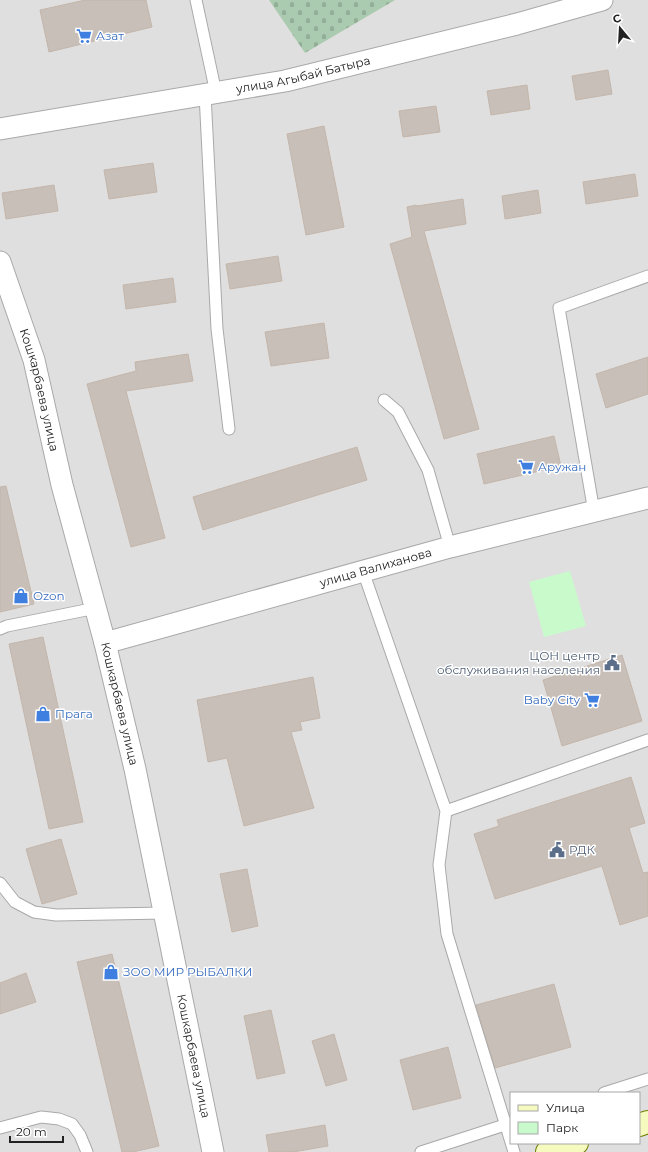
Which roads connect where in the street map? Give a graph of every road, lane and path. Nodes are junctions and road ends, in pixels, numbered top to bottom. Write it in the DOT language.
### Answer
graph roads {
  1 [pos="196,0"];
  2 [pos="602,0"];
  3 [pos="211,94"];
  4 [pos="0,129"];
  5 [pos="0,262"];
  6 [pos="648,276"];
  7 [pos="384,400"];
  8 [pos="229,429"];
  9 [pos="648,498"];
  10 [pos="594,512"];
  11 [pos="450,547"];
  12 [pos="363,571"];
  13 [pos="96,608"];
  14 [pos="0,629"];
  15 [pos="105,643"];
  16 [pos="648,740"];
  17 [pos="446,811"];
  18 [pos="0,883"];
  19 [pos="165,912"];
  20 [pos="648,1079"];
  21 [pos="607,1092"];
  22 [pos="508,1124"];
  23 [pos="0,1128"];
  24 [pos="575,1144"];
  25 [pos="87,1152"];
  26 [pos="213,1152"];
  27 [pos="421,1152"];
  28 [pos="547,1152"];
  1 -- 3 [label="lane"];
  2 -- 3 [label="street, улица Агыбай Батыра"];
  3 -- 4 [label="street, улица Агыбай Батыра"];
  3 -- 8 [label="lane"];
  5 -- 13 [label="street, Кошкарбаева улица"];
  6 -- 10 [label="lane"];
  7 -- 11 [label="lane"];
  9 -- 10 [label="street, улица Валиханова"];
  10 -- 11 [label="street, улица Валиханова"];
  11 -- 12 [label="street, улица Валиханова"];
  12 -- 15 [label="street, улица Валиханова"];
  12 -- 17 [label="lane"];
  13 -- 14 [label="lane"];
  13 -- 15 [label="street, Кошкарбаева улица"];
  15 -- 19 [label="street, Кошкарбаева улица"];
  16 -- 17 [label="lane"];
  17 -- 22 [label="lane"];
  18 -- 19 [label="lane"];
  19 -- 26 [label="street, Кошкарбаева улица"];
  20 -- 21 [label="lane"];
  22 -- 27 [label="lane"];
  23 -- 25 [label="lane"];
  24 -- 28 [label="main road"];
}
